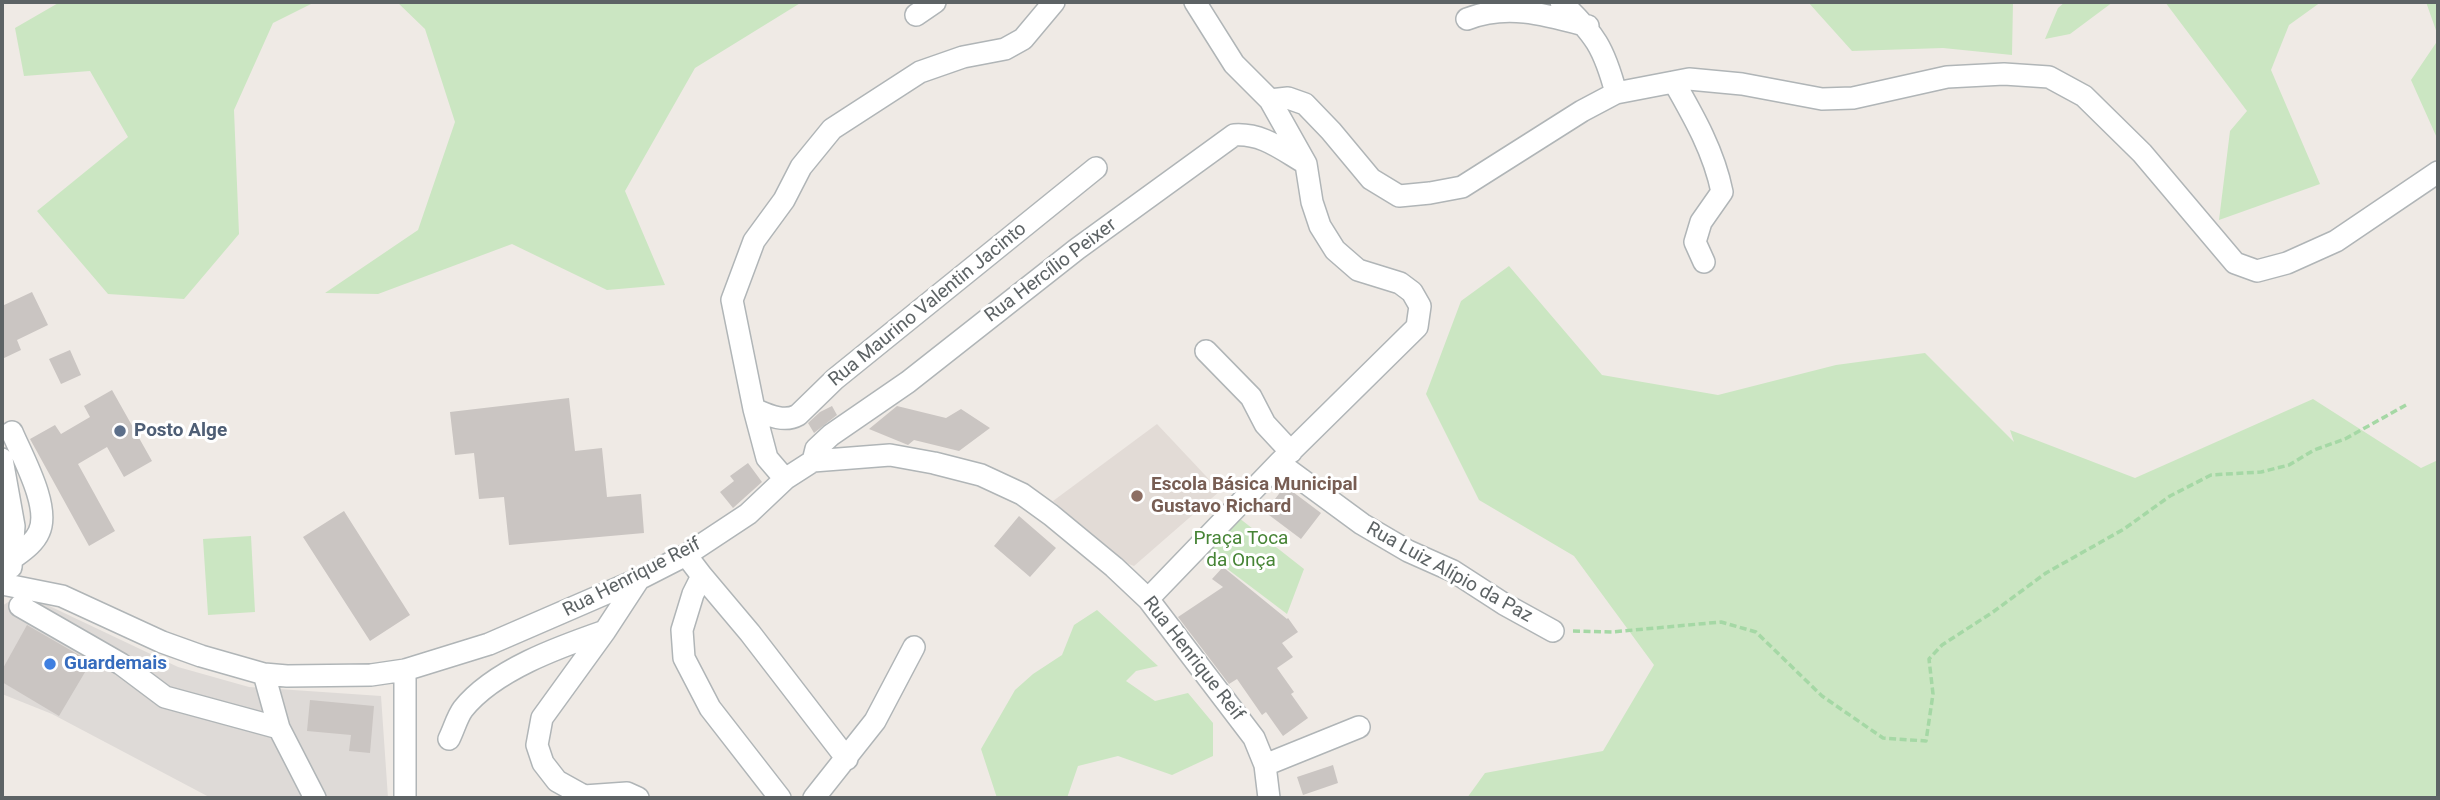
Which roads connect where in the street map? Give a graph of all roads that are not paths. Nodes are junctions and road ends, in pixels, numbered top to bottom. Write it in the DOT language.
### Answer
graph roads {
  1 [pos="935,2"];
  2 [pos="1054,2"];
  3 [pos="1195,2"];
  4 [pos="1561,2"];
  5 [pos="916,15"];
  6 [pos="1467,19"];
  7 [pos="1588,26"];
  8 [pos="1674,82"];
  9 [pos="1616,93"];
  10 [pos="1270,100"];
  11 [pos="1306,164"];
  12 [pos="1096,168"];
  13 [pos="2438,172"];
  14 [pos="1704,262"];
  15 [pos="1206,351"];
  16 [pos="754,409"];
  17 [pos="12,432"];
  18 [pos="1285,458"];
  19 [pos="2,460"];
  20 [pos="813,461"];
  21 [pos="785,479"];
  22 [pos="687,555"];
  23 [pos="12,559"];
  24 [pos="702,576"];
  25 [pos="639,579"];
  26 [pos="6,583"];
  27 [pos="1148,599"];
  28 [pos="20,606"];
  29 [pos="604,631"];
  30 [pos="1553,631"];
  31 [pos="914,647"];
  32 [pos="405,670"];
  33 [pos="264,674"];
  34 [pos="1359,727"];
  35 [pos="279,728"];
  36 [pos="450,739"];
  37 [pos="847,758"];
  38 [pos="1265,765"];
  39 [pos="315,798"];
  40 [pos="405,798"];
  41 [pos="638,798"];
  42 [pos="780,798"];
  43 [pos="814,798"];
  44 [pos="1269,798"];
  1 -- 5 [label="street"];
  2 -- 16 [label="street"];
  3 -- 10 [label="street"];
  4 -- 7 [label="street"];
  6 -- 7 [label="street"];
  7 -- 9 [label="street"];
  8 -- 9 [label="street"];
  8 -- 13 [label="street"];
  8 -- 14 [label="street"];
  9 -- 10 [label="street"];
  10 -- 11 [label="street"];
  11 -- 18 [label="street"];
  11 -- 20 [label="street, Rua Hercílio Peixer"];
  12 -- 16 [label="street, Rua Maurino Valentin Jacinto"];
  15 -- 18 [label="street, Rua Luiz Alípio da Paz"];
  16 -- 21 [label="street"];
  17 -- 23 [label="street"];
  18 -- 27 [label="street"];
  18 -- 30 [label="street, Rua Luiz Alípio da Paz"];
  19 -- 23 [label="street"];
  20 -- 21 [label="street, Rua Henrique Reif"];
  20 -- 27 [label="street, Rua Henrique Reif"];
  21 -- 22 [label="street, Rua Henrique Reif"];
  22 -- 24 [label="street"];
  22 -- 25 [label="street, Rua Henrique Reif"];
  23 -- 26 [label="street"];
  24 -- 37 [label="street"];
  24 -- 42 [label="street"];
  25 -- 29 [label="street"];
  25 -- 32 [label="street, Rua Henrique Reif"];
  26 -- 33 [label="street, Rua Henrique Reif"];
  27 -- 38 [label="street, Rua Henrique Reif"];
  28 -- 35 [label="street"];
  29 -- 36 [label="street"];
  29 -- 41 [label="street"];
  31 -- 37 [label="street"];
  32 -- 33 [label="street, Rua Henrique Reif"];
  32 -- 40 [label="street"];
  33 -- 35 [label="street"];
  34 -- 38 [label="street"];
  35 -- 39 [label="street"];
  37 -- 43 [label="street"];
  38 -- 44 [label="street, Rua Henrique Reif"];
}
